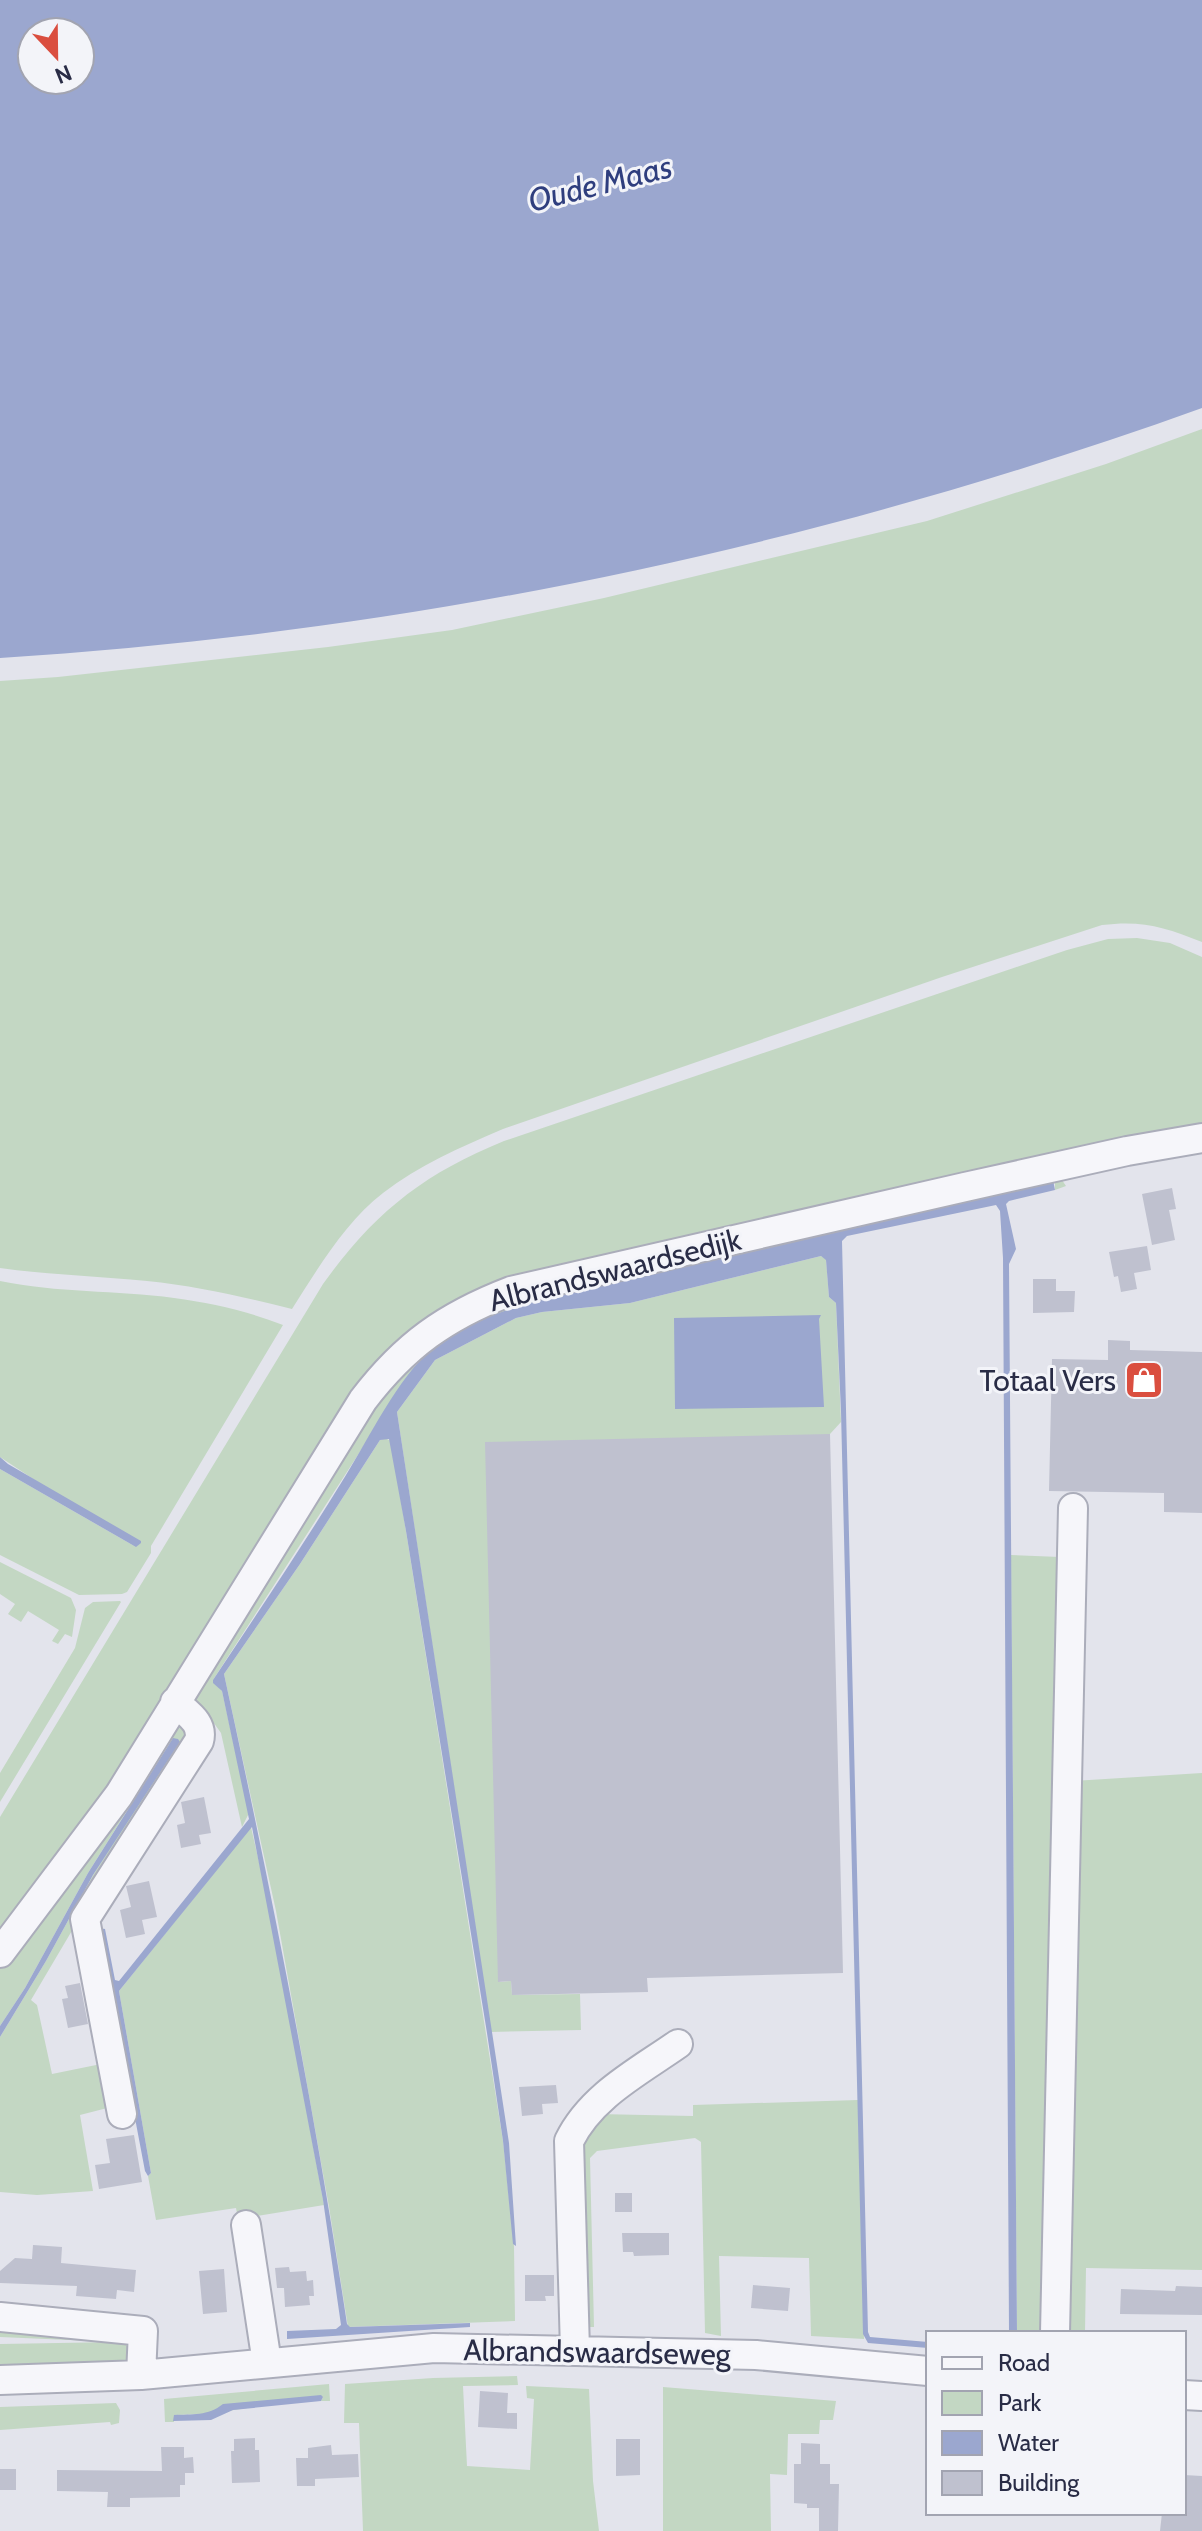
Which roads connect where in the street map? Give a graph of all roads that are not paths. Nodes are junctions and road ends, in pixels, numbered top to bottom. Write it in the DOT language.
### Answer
graph roads {
  1 [pos="1202,1138"];
  2 [pos="1073,1508"];
  3 [pos="175,1702"];
  4 [pos="0,1953"];
  5 [pos="678,2044"];
  6 [pos="122,2114"];
  7 [pos="246,2225"];
  8 [pos="0,2317"];
  9 [pos="1055,2331"];
  10 [pos="575,2350"];
  11 [pos="267,2363"];
  12 [pos="926,2371"];
  13 [pos="141,2375"];
  14 [pos="0,2380"];
  1 -- 3 [label="street, Albrandswaardsedijk"];
  2 -- 9 [label="street"];
  3 -- 4 [label="street, Albrandswaardsedijk"];
  3 -- 6 [label="street"];
  5 -- 10 [label="street"];
  7 -- 11 [label="street"];
  8 -- 13 [label="street"];
  10 -- 11 [label="street, Albrandswaardseweg"];
  10 -- 12 [label="street, Albrandswaardseweg"];
  11 -- 13 [label="street, Albrandswaardseweg"];
  13 -- 14 [label="street, Albrandswaardseweg"];
}
